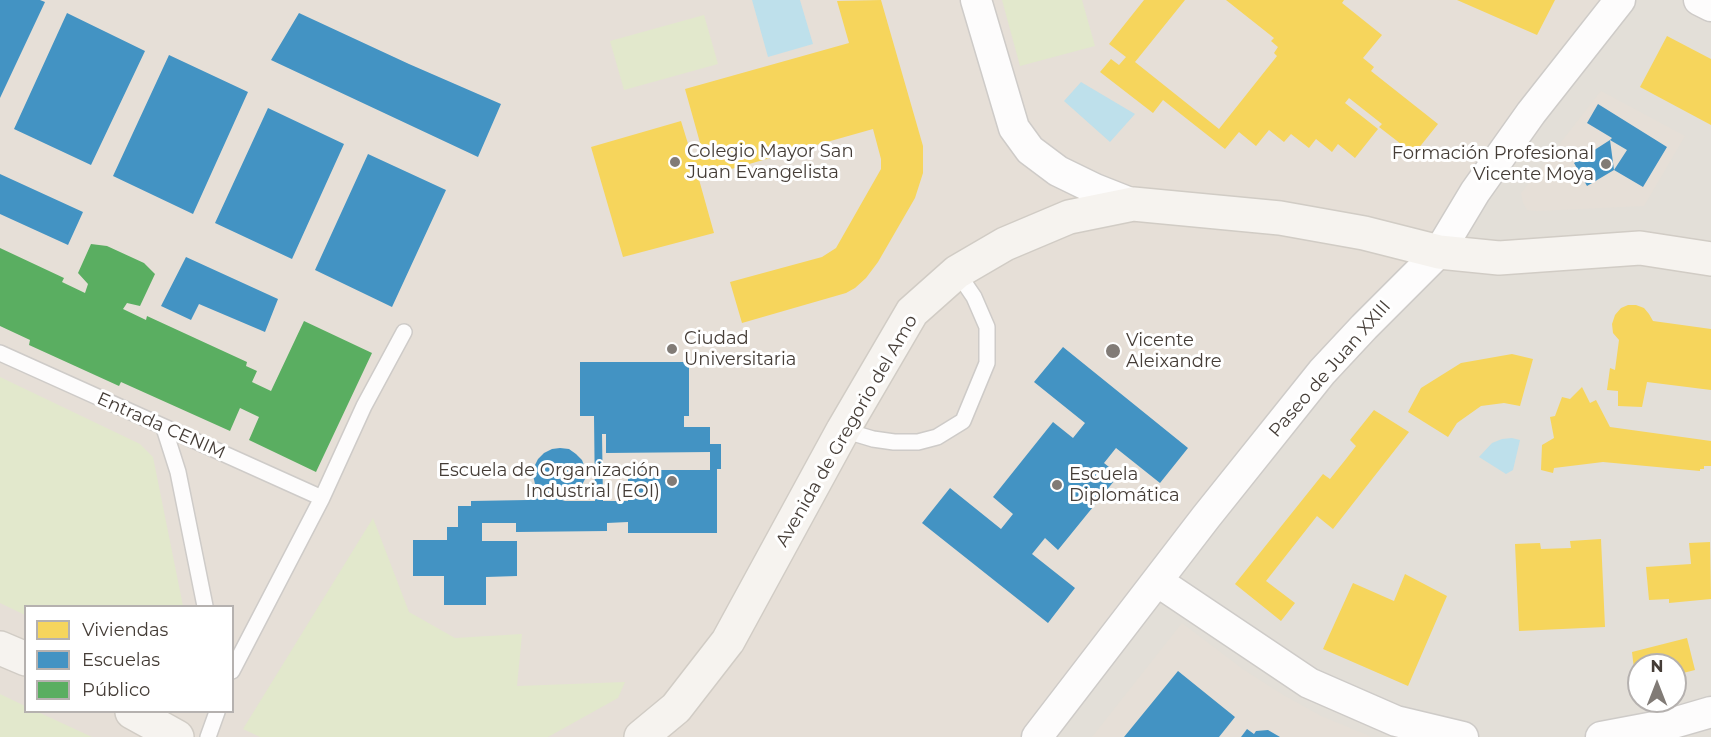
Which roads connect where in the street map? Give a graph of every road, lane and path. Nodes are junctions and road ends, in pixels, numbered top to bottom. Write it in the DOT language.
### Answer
graph roads {
  1 [pos="976,0"];
  2 [pos="1620,0"];
  3 [pos="1699,0"];
  4 [pos="1711,6"];
  5 [pos="1133,204"];
  6 [pos="1439,252"];
  7 [pos="1711,259"];
  8 [pos="957,272"];
  9 [pos="404,332"];
  10 [pos="0,353"];
  11 [pos="164,428"];
  12 [pos="843,430"];
  13 [pos="322,498"];
  14 [pos="1157,581"];
  15 [pos="205,605"];
  16 [pos="0,648"];
  17 [pos="24,658"];
  18 [pos="234,667"];
  19 [pos="1711,712"];
  20 [pos="135,713"];
  21 [pos="216,713"];
  22 [pos="177,737"];
  23 [pos="208,737"];
  24 [pos="641,737"];
  25 [pos="1037,737"];
  26 [pos="1459,737"];
  27 [pos="1601,737"];
  1 -- 5 [label="street"];
  2 -- 6 [label="street, Paseo de Juan XXIII"];
  3 -- 4 [label="street"];
  5 -- 6 [label="street, Avenida de Gregorio del Amo"];
  5 -- 8 [label="street, Avenida de Gregorio del Amo"];
  6 -- 7 [label="street, Avenida de Gregorio del Amo"];
  6 -- 14 [label="street, Paseo de Juan XXIII"];
  8 -- 12 [label="street, Avenida de Gregorio del Amo"];
  8 -- 12 [label="lane"];
  9 -- 13 [label="lane"];
  10 -- 11 [label="lane, Entrada CENIM"];
  11 -- 13 [label="lane, Entrada CENIM"];
  11 -- 15 [label="lane"];
  12 -- 24 [label="street, Avenida de Gregorio del Amo"];
  13 -- 18 [label="lane"];
  14 -- 25 [label="street, Paseo de Juan XXIII"];
  14 -- 26 [label="street"];
  16 -- 17 [label="street"];
  19 -- 27 [label="street"];
  20 -- 22 [label="street"];
  21 -- 23 [label="lane"];
}
